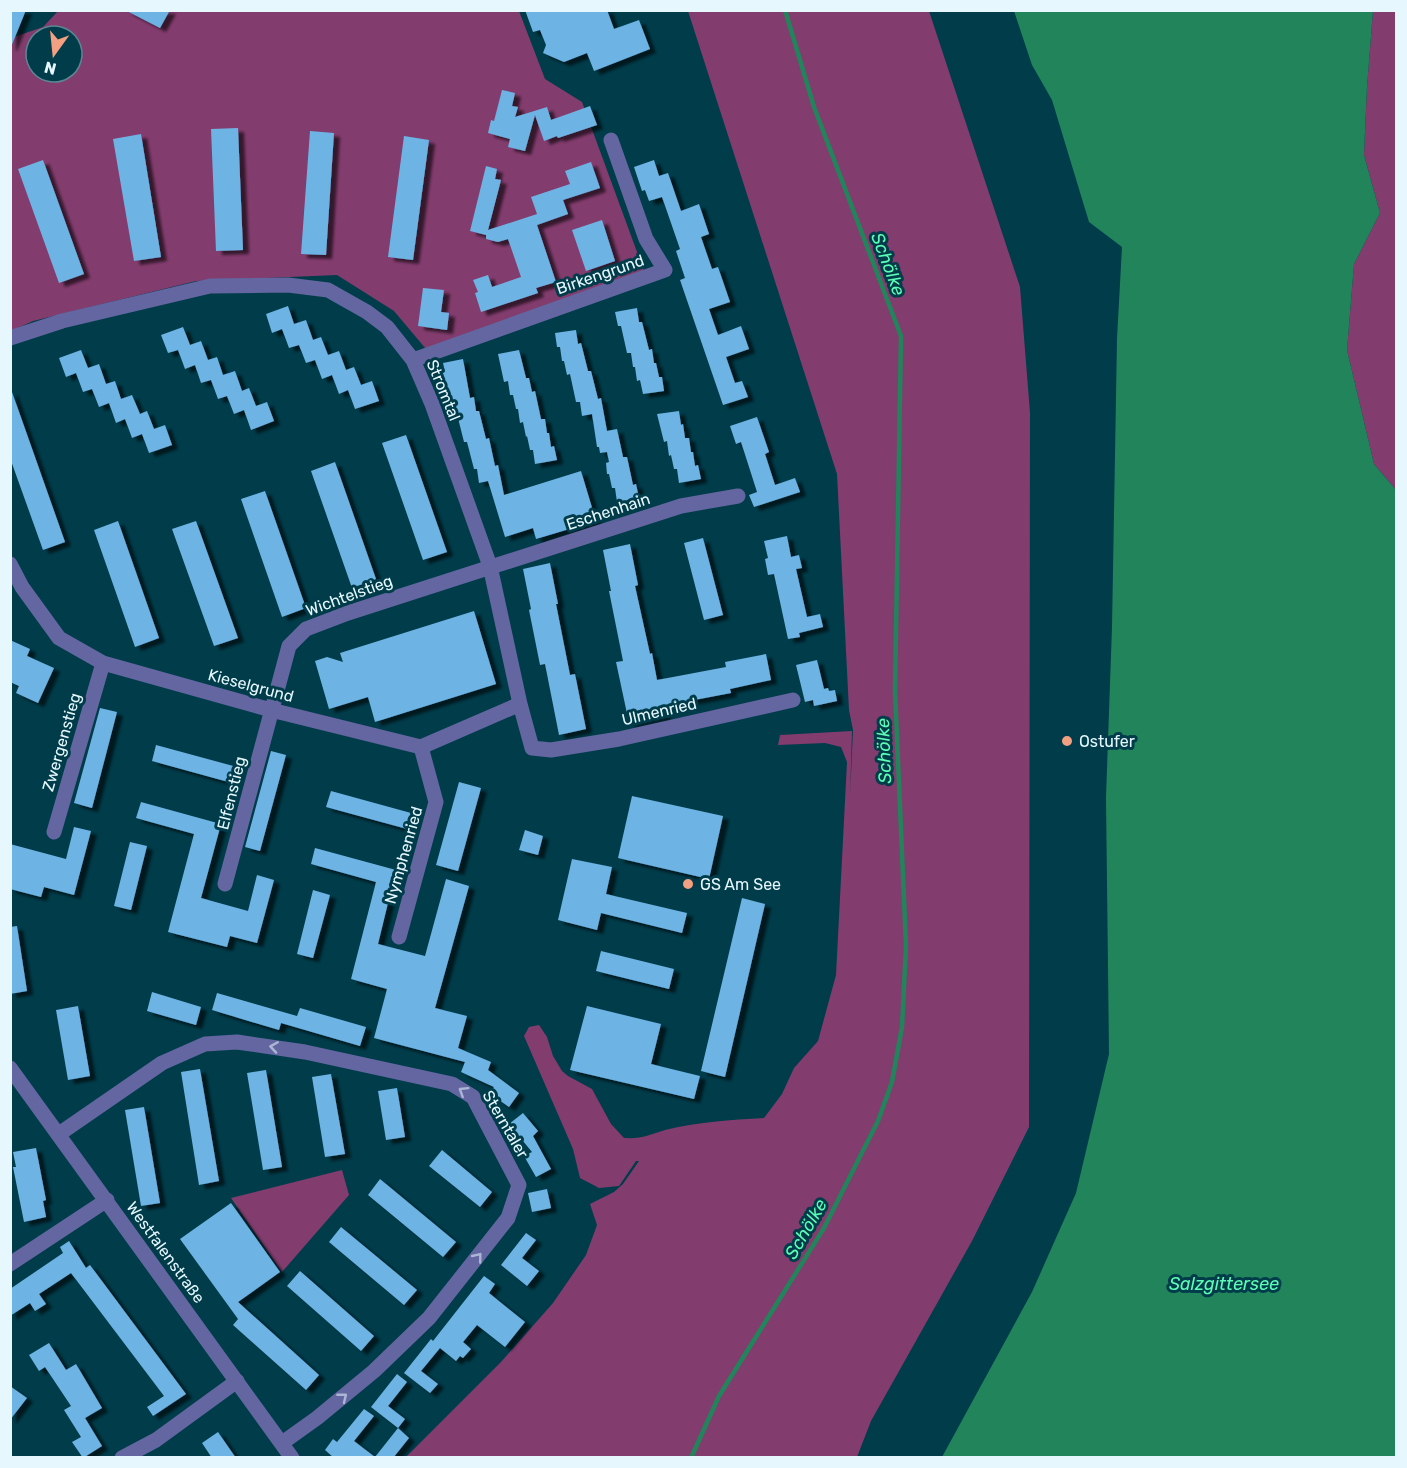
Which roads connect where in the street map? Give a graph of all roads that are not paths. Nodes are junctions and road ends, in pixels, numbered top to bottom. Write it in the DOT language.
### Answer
graph roads {
  1 [pos="611,140"];
  2 [pos="10,338"];
  3 [pos="413,360"];
  4 [pos="738,496"];
  5 [pos="10,564"];
  6 [pos="490,567"];
  7 [pos="103,663"];
  8 [pos="793,700"];
  9 [pos="520,704"];
  10 [pos="270,710"];
  11 [pos="421,747"];
  12 [pos="532,748"];
  13 [pos="54,832"];
  14 [pos="225,884"];
  15 [pos="399,937"];
  16 [pos="10,1068"];
  17 [pos="59,1134"];
  18 [pos="107,1200"];
  19 [pos="10,1264"];
  20 [pos="237,1381"];
  21 [pos="282,1443"];
  22 [pos="122,1458"];
  23 [pos="292,1458"];
  1 -- 3 [label="street, Birkengrund"];
  2 -- 3 [label="street, Stromtal"];
  3 -- 6 [label="street, Stromtal"];
  4 -- 6 [label="street, Eschenhain"];
  5 -- 7 [label="street, Kieselgrund"];
  6 -- 9 [label="street, Stromtal"];
  6 -- 10 [label="street, Wichtelstieg"];
  7 -- 10 [label="street, Kieselgrund"];
  7 -- 13 [label="street, Zwergenstieg"];
  8 -- 12 [label="street, Ulmenried"];
  9 -- 11 [label="street"];
  9 -- 12 [label="street, Stromtal"];
  10 -- 11 [label="street, Kieselgrund"];
  10 -- 14 [label="street, Elfenstieg"];
  11 -- 15 [label="street, Nymphenried"];
  16 -- 17 [label="street, Westfalenstraße"];
  17 -- 18 [label="street, Westfalenstraße"];
  21 -- 17 [label="street, Sterntaler, one-way"];
  18 -- 19 [label="street"];
  18 -- 20 [label="street, Westfalenstraße"];
  20 -- 21 [label="street, Westfalenstraße"];
  20 -- 22 [label="street"];
  21 -- 23 [label="street, Westfalenstraße"];
}
